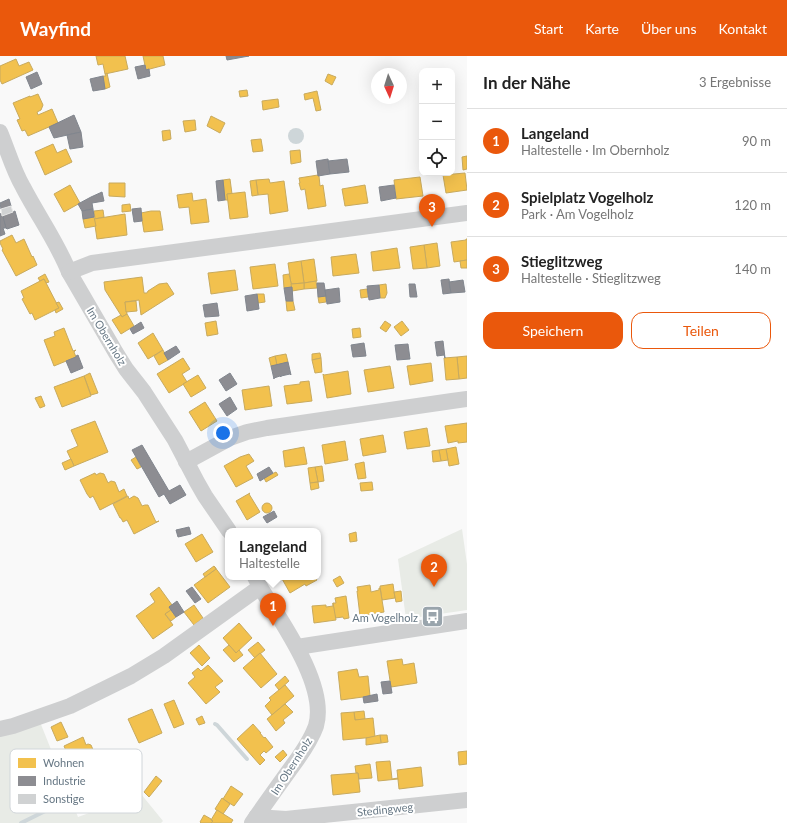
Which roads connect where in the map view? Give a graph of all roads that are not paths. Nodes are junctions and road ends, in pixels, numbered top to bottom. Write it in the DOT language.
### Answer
graph roads {
  1 [pos="0,132"];
  2 [pos="467,213"];
  3 [pos="69,272"];
  4 [pos="467,399"];
  5 [pos="186,462"];
  6 [pos="227,528"];
  7 [pos="257,582"];
  8 [pos="467,621"];
  9 [pos="297,647"];
  10 [pos="0,729"];
  11 [pos="467,800"];
  12 [pos="254,820"];
  1 -- 3 [label="street, Im Obernholz"];
  2 -- 3 [label="street"];
  3 -- 5 [label="street, Im Obernholz"];
  4 -- 5 [label="street"];
  5 -- 6 [label="street, Im Obernholz"];
  7 -- 9 [label="street, Im Obernholz"];
  7 -- 10 [label="street"];
  8 -- 9 [label="street"];
  9 -- 12 [label="street, Im Obernholz"];
  11 -- 12 [label="street, Stedingweg"];
}
